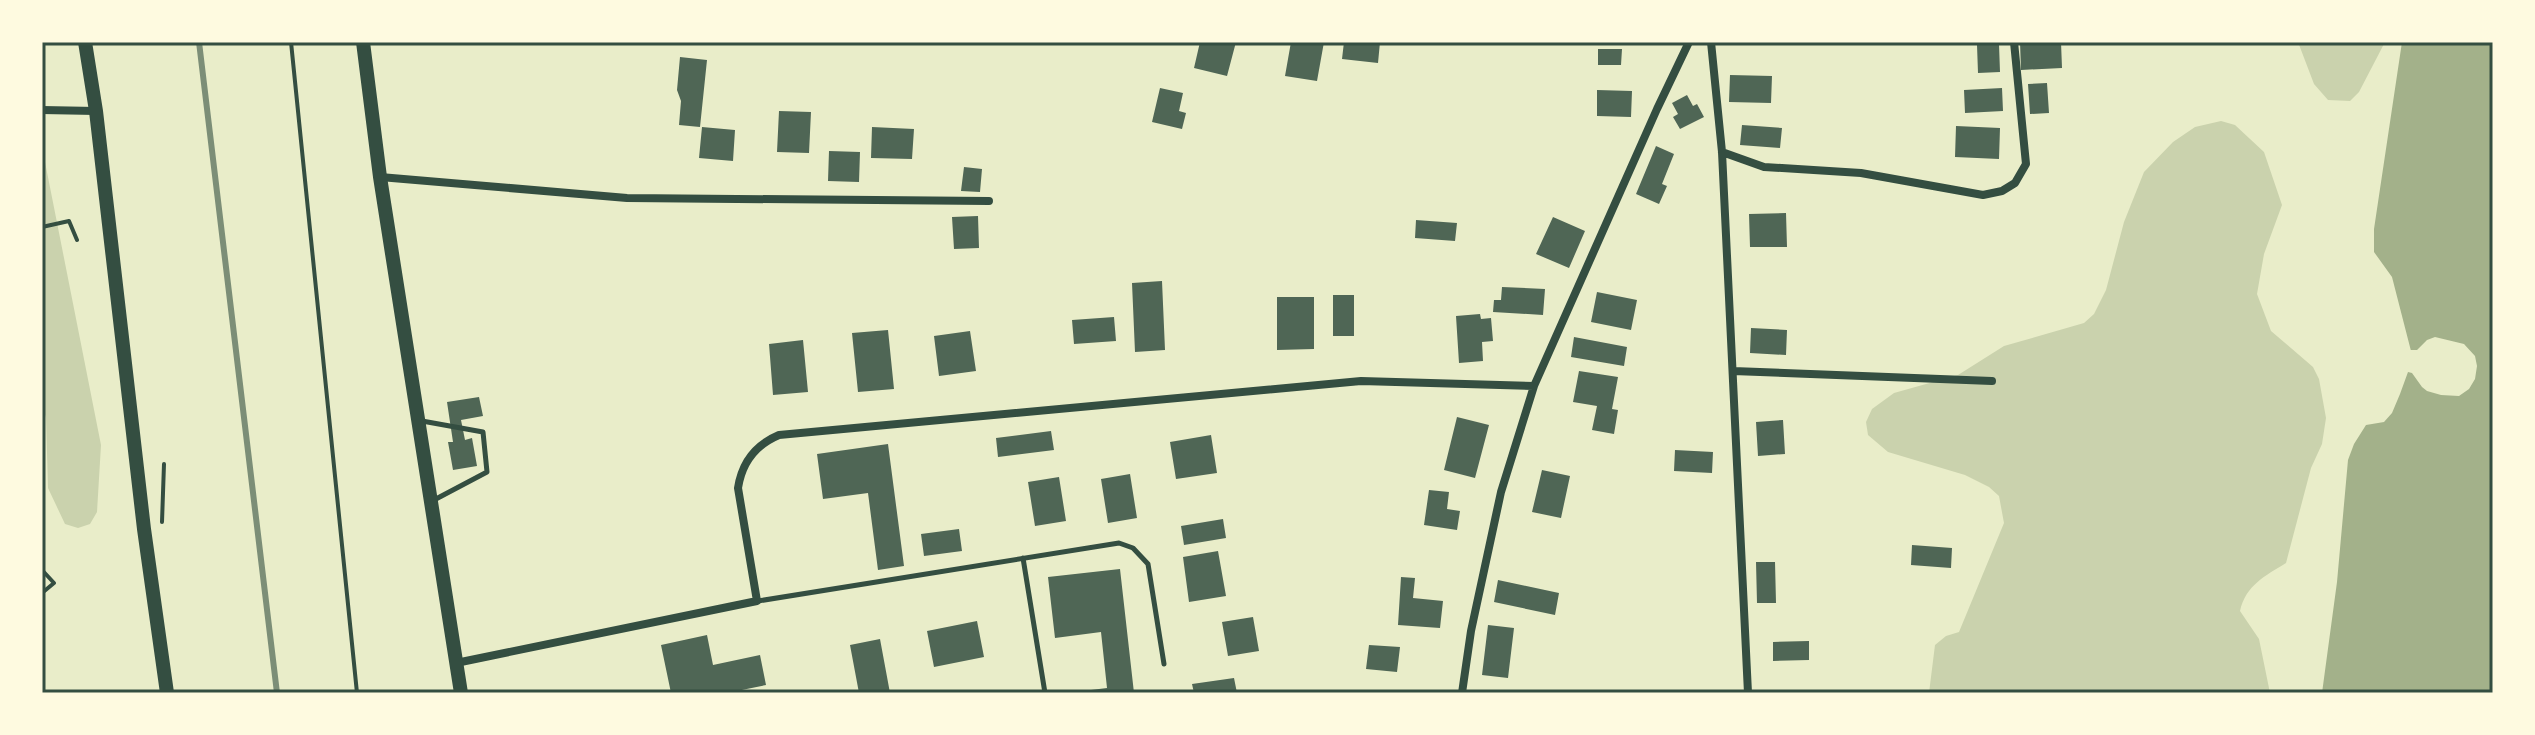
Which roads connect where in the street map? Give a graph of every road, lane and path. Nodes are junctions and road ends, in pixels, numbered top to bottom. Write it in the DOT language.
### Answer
graph roads {
  1 [pos="85,42"];
  2 [pos="291,42"];
  3 [pos="363,42"];
  4 [pos="1689,42"];
  5 [pos="1711,42"];
  6 [pos="2014,42"];
  7 [pos="42,110"];
  8 [pos="96,111"];
  9 [pos="1722,152"];
  10 [pos="380,177"];
  11 [pos="989,201"];
  12 [pos="42,227"];
  13 [pos="77,240"];
  14 [pos="1733,371"];
  15 [pos="1992,381"];
  16 [pos="1534,386"];
  17 [pos="418,421"];
  18 [pos="164,464"];
  19 [pos="430,503"];
  20 [pos="162,529"];
  21 [pos="1023,558"];
  22 [pos="42,570"];
  23 [pos="42,593"];
  24 [pos="757,601"];
  25 [pos="456,663"];
  26 [pos="1164,664"];
  27 [pos="167,693"];
  28 [pos="357,693"];
  29 [pos="461,693"];
  30 [pos="1045,693"];
  31 [pos="1462,693"];
  32 [pos="1748,693"];
  1 -- 8 [label="main road"];
  2 -- 28 [label="path"];
  3 -- 10 [label="main road"];
  4 -- 16 [label="street"];
  5 -- 9 [label="street"];
  6 -- 9 [label="street"];
  7 -- 8 [label="street"];
  8 -- 27 [label="main road"];
  9 -- 14 [label="street"];
  10 -- 11 [label="street"];
  10 -- 17 [label="main road"];
  12 -- 13 [label="path"];
  14 -- 15 [label="street"];
  14 -- 32 [label="street"];
  16 -- 24 [label="street"];
  16 -- 31 [label="street"];
  17 -- 19 [label="main road"];
  17 -- 19 [label="lane"];
  18 -- 20 [label="path"];
  19 -- 25 [label="main road"];
  21 -- 24 [label="lane"];
  21 -- 26 [label="lane"];
  21 -- 30 [label="lane"];
  22 -- 23 [label="path"];
  24 -- 25 [label="street"];
  25 -- 29 [label="main road"];
}
